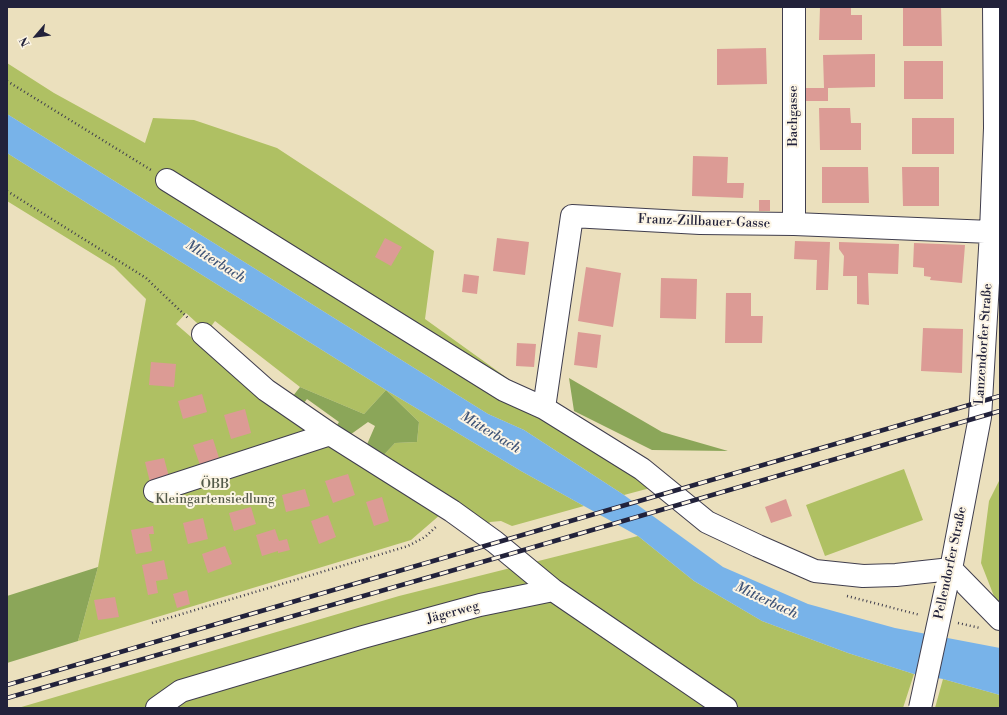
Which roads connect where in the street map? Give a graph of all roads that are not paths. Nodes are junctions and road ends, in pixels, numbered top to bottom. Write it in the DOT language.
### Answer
graph roads {
  1 [pos="794,7"];
  2 [pos="994,7"];
  3 [pos="167,180"];
  4 [pos="794,224"];
  5 [pos="991,232"];
  6 [pos="203,334"];
  7 [pos="544,408"];
  8 [pos="980,417"];
  9 [pos="330,434"];
  10 [pos="154,491"];
  11 [pos="949,578"];
  12 [pos="553,590"];
  13 [pos="1000,619"];
  14 [pos="157,708"];
  15 [pos="726,708"];
  16 [pos="920,708"];
  1 -- 4 [label="street, Bachgasse"];
  2 -- 5 [label="street, Lanzendorfer Straße"];
  3 -- 7 [label="street"];
  4 -- 5 [label="street, Franz-Zillbauer-Gasse"];
  4 -- 7 [label="street, Franz-Zillbauer-Gasse"];
  5 -- 8 [label="street, Lanzendorfer Straße"];
  6 -- 9 [label="street"];
  7 -- 11 [label="street"];
  8 -- 11 [label="street, Pellendorfer Straße"];
  9 -- 10 [label="street"];
  9 -- 12 [label="street"];
  11 -- 13 [label="street"];
  11 -- 16 [label="street, Pellendorfer Straße, bridge"];
  12 -- 14 [label="street, Jägerweg"];
  12 -- 15 [label="street"];
}
